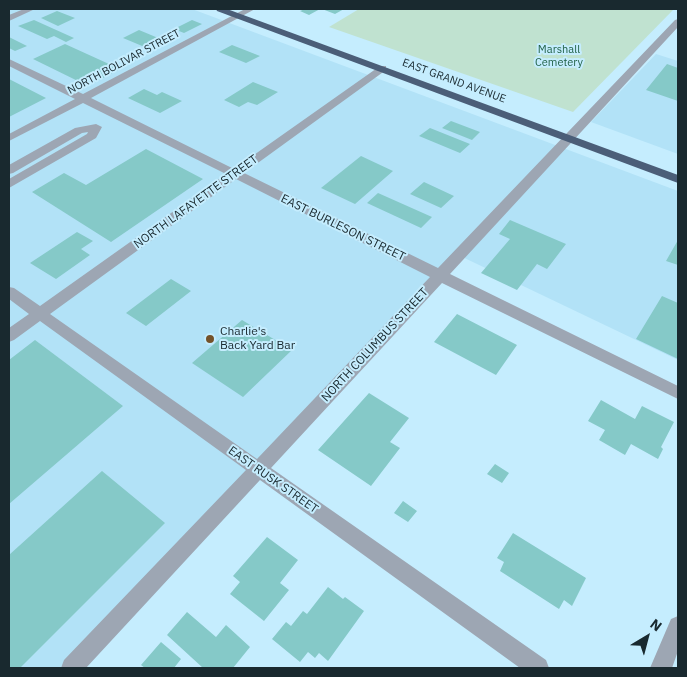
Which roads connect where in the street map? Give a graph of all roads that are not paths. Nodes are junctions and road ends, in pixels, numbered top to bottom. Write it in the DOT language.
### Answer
graph roads {
  1 [pos="31,9"];
  2 [pos="220,9"];
  3 [pos="251,9"];
  4 [pos="238,16"];
  5 [pos="9,18"];
  6 [pos="678,24"];
  7 [pos="9,62"];
  8 [pos="382,68"];
  9 [pos="82,99"];
  10 [pos="116,116"];
  11 [pos="96,127"];
  12 [pos="9,138"];
  13 [pos="570,138"];
  14 [pos="9,170"];
  15 [pos="235,174"];
  16 [pos="678,178"];
  17 [pos="9,184"];
  18 [pos="440,276"];
  19 [pos="9,292"];
  20 [pos="40,314"];
  21 [pos="9,336"];
  22 [pos="678,393"];
  23 [pos="258,470"];
  24 [pos="678,626"];
  25 [pos="72,668"];
  26 [pos="538,668"];
  27 [pos="661,668"];
  1 -- 5 [label="street"];
  2 -- 4 [label="highway, EAST GRAND AVENUE"];
  3 -- 4 [label="street, NORTH BOLIVAR STREET"];
  4 -- 8 [label="highway, EAST GRAND AVENUE"];
  4 -- 9 [label="street, NORTH BOLIVAR STREET"];
  6 -- 13 [label="street, NORTH COLUMBUS STREET"];
  7 -- 9 [label="street, EAST BURLESON STREET"];
  8 -- 13 [label="highway, EAST GRAND AVENUE"];
  8 -- 15 [label="street, NORTH LAFAYETTE STREET"];
  9 -- 10 [label="street, EAST BURLESON STREET"];
  9 -- 12 [label="street, NORTH BOLIVAR STREET"];
  10 -- 11 [label="street"];
  10 -- 15 [label="street, EAST BURLESON STREET"];
  11 -- 14 [label="street"];
  11 -- 17 [label="street"];
  13 -- 16 [label="highway, EAST GRAND AVENUE"];
  13 -- 18 [label="street, NORTH COLUMBUS STREET"];
  15 -- 18 [label="street, EAST BURLESON STREET"];
  15 -- 20 [label="street, NORTH LAFAYETTE STREET"];
  18 -- 22 [label="street, EAST BURLESON STREET"];
  18 -- 23 [label="street, NORTH COLUMBUS STREET"];
  19 -- 20 [label="street, EAST RUSK STREET"];
  20 -- 21 [label="street, NORTH LAFAYETTE STREET"];
  20 -- 23 [label="street, EAST RUSK STREET"];
  23 -- 25 [label="street, NORTH COLUMBUS STREET"];
  23 -- 26 [label="street, EAST RUSK STREET"];
  24 -- 27 [label="street"];
}
